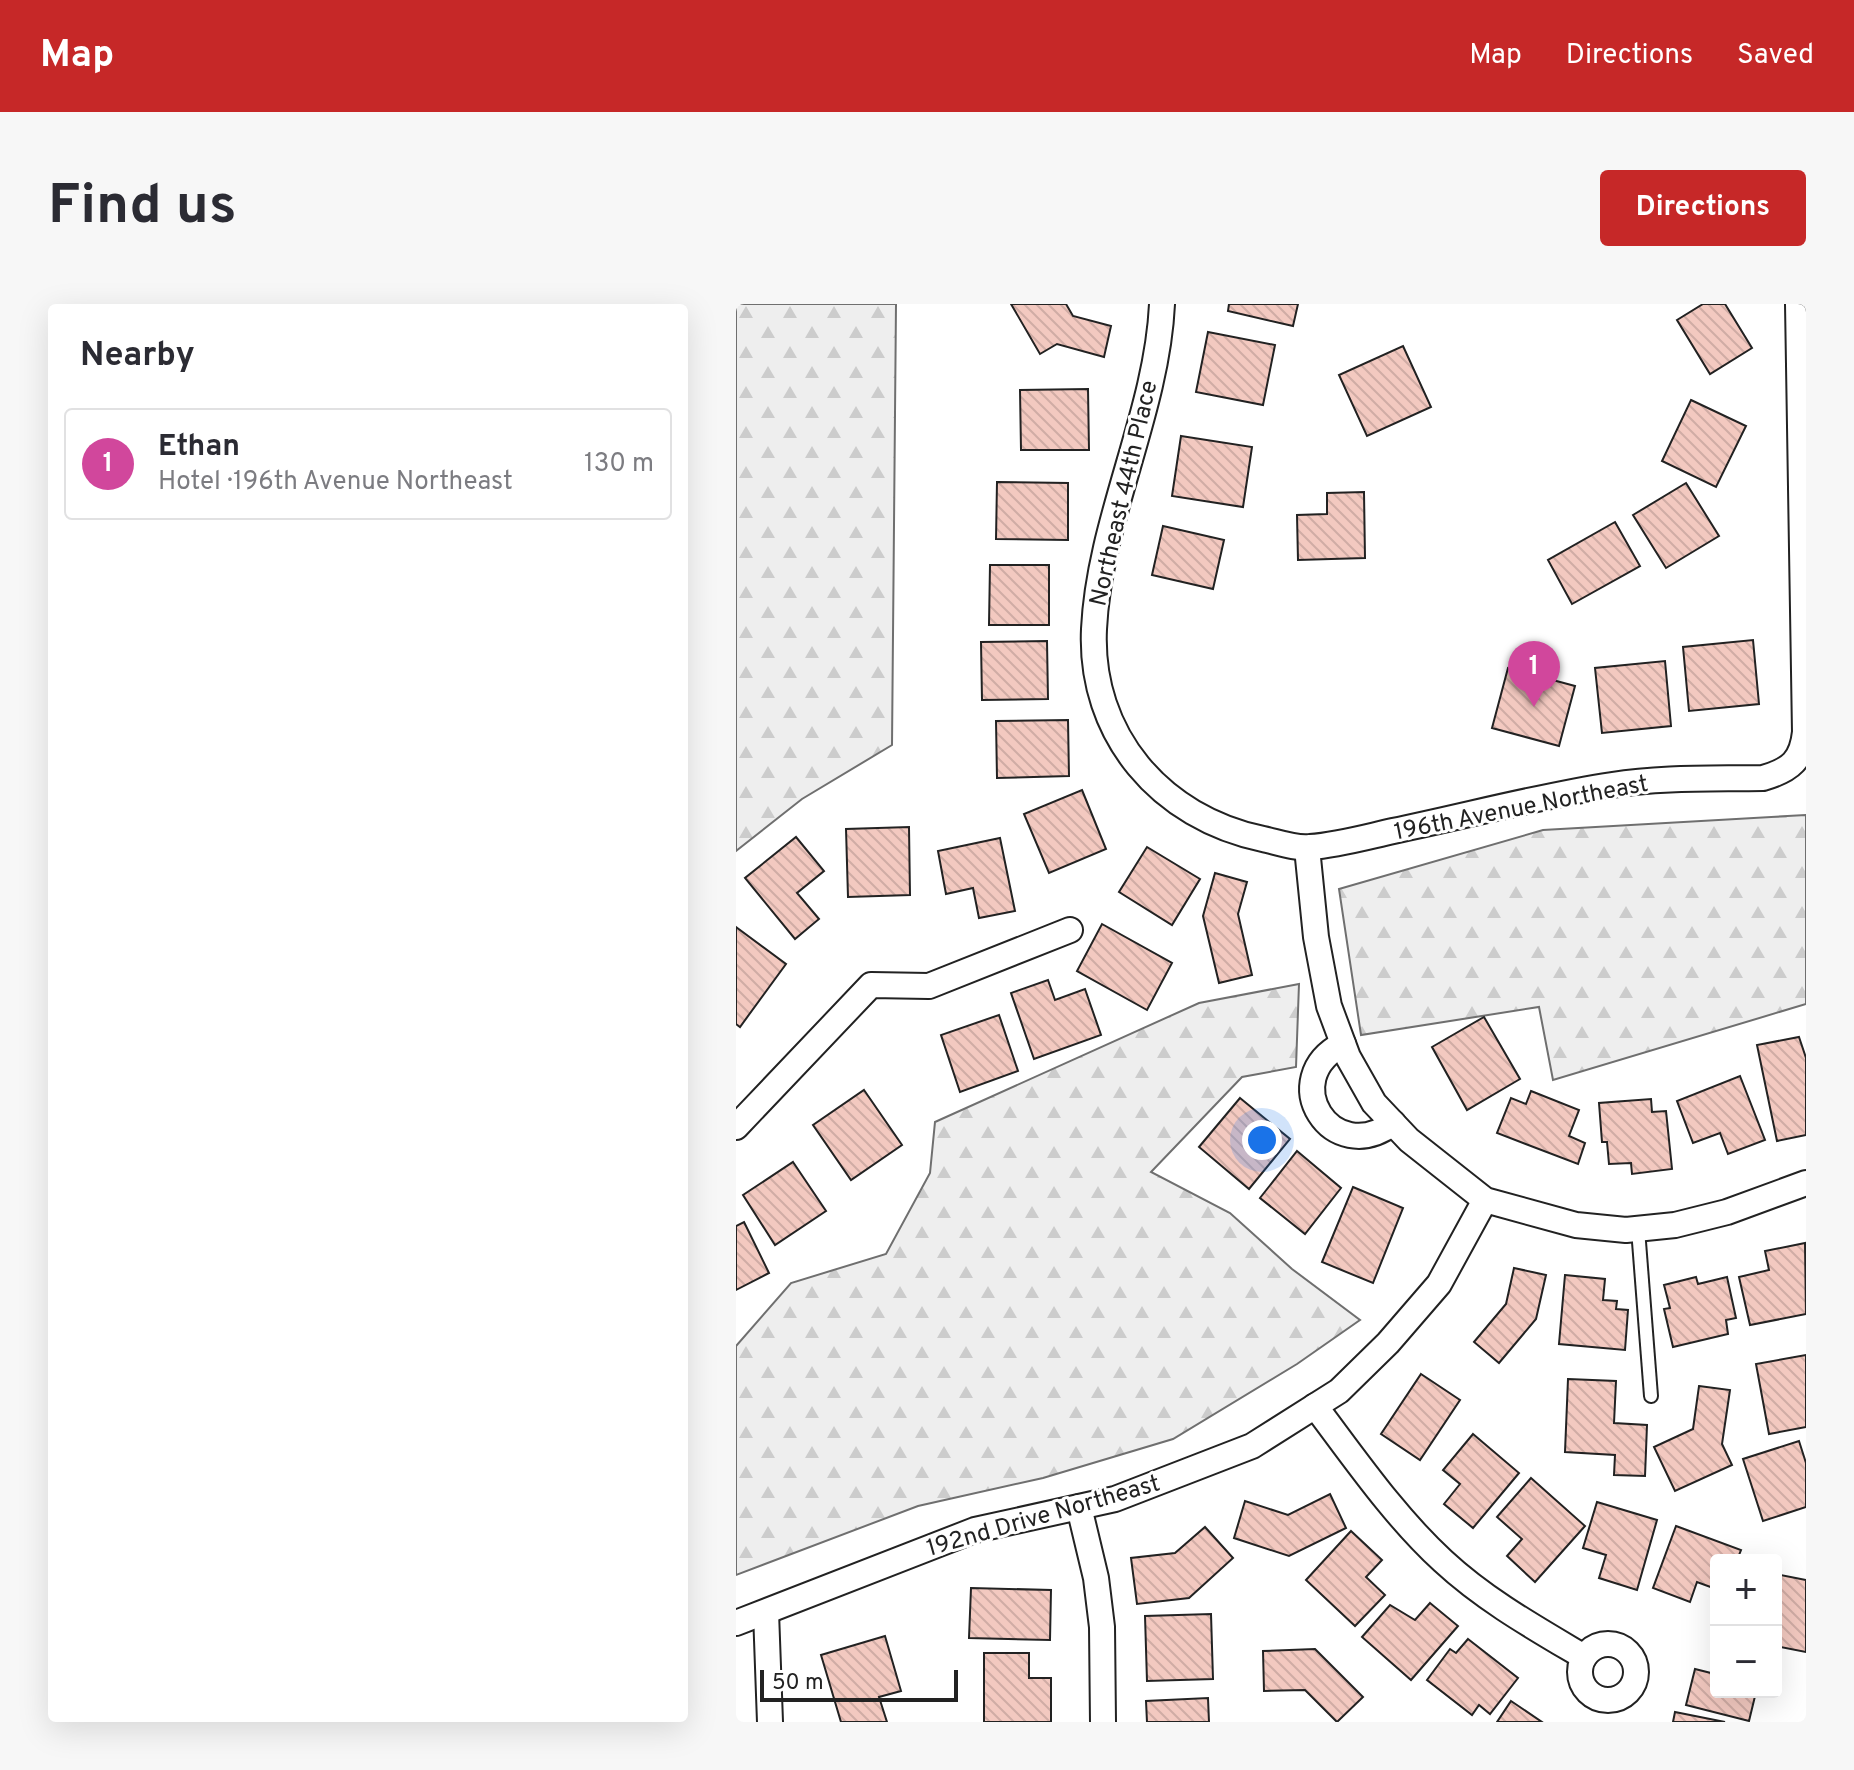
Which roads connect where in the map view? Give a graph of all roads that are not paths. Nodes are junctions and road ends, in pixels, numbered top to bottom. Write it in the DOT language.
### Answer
graph roads {
  1 [pos="1162,304"];
  2 [pos="1798,304"];
  3 [pos="1804,753"];
  4 [pos="1307,848"];
  5 [pos="1070,930"];
  6 [pos="1343,1044"];
  7 [pos="1393,1123"];
  8 [pos="736,1127"];
  9 [pos="1806,1183"];
  10 [pos="1485,1200"];
  11 [pos="1638,1229"];
  12 [pos="1651,1396"];
  13 [pos="1315,1406"];
  14 [pos="1079,1507"];
  15 [pos="766,1612"];
  16 [pos="736,1623"];
  17 [pos="1584,1657"];
  18 [pos="770,1722"];
  19 [pos="1103,1722"];
  1 -- 4 [label="street, Northeast 44th Place"];
  2 -- 3 [label="street"];
  3 -- 4 [label="street, 196th Avenue Northeast"];
  4 -- 6 [label="street"];
  5 -- 8 [label="street"];
  6 -- 7 [label="street"];
  6 -- 7 [label="street"];
  7 -- 10 [label="street"];
  9 -- 11 [label="street"];
  10 -- 11 [label="street"];
  10 -- 13 [label="street, 192nd Drive Northeast"];
  11 -- 12 [label="lane"];
  13 -- 14 [label="street, 192nd Drive Northeast"];
  13 -- 17 [label="street"];
  14 -- 15 [label="street, 192nd Drive Northeast"];
  14 -- 19 [label="street"];
  15 -- 16 [label="street, 192nd Drive Northeast"];
  15 -- 18 [label="street"];
}
